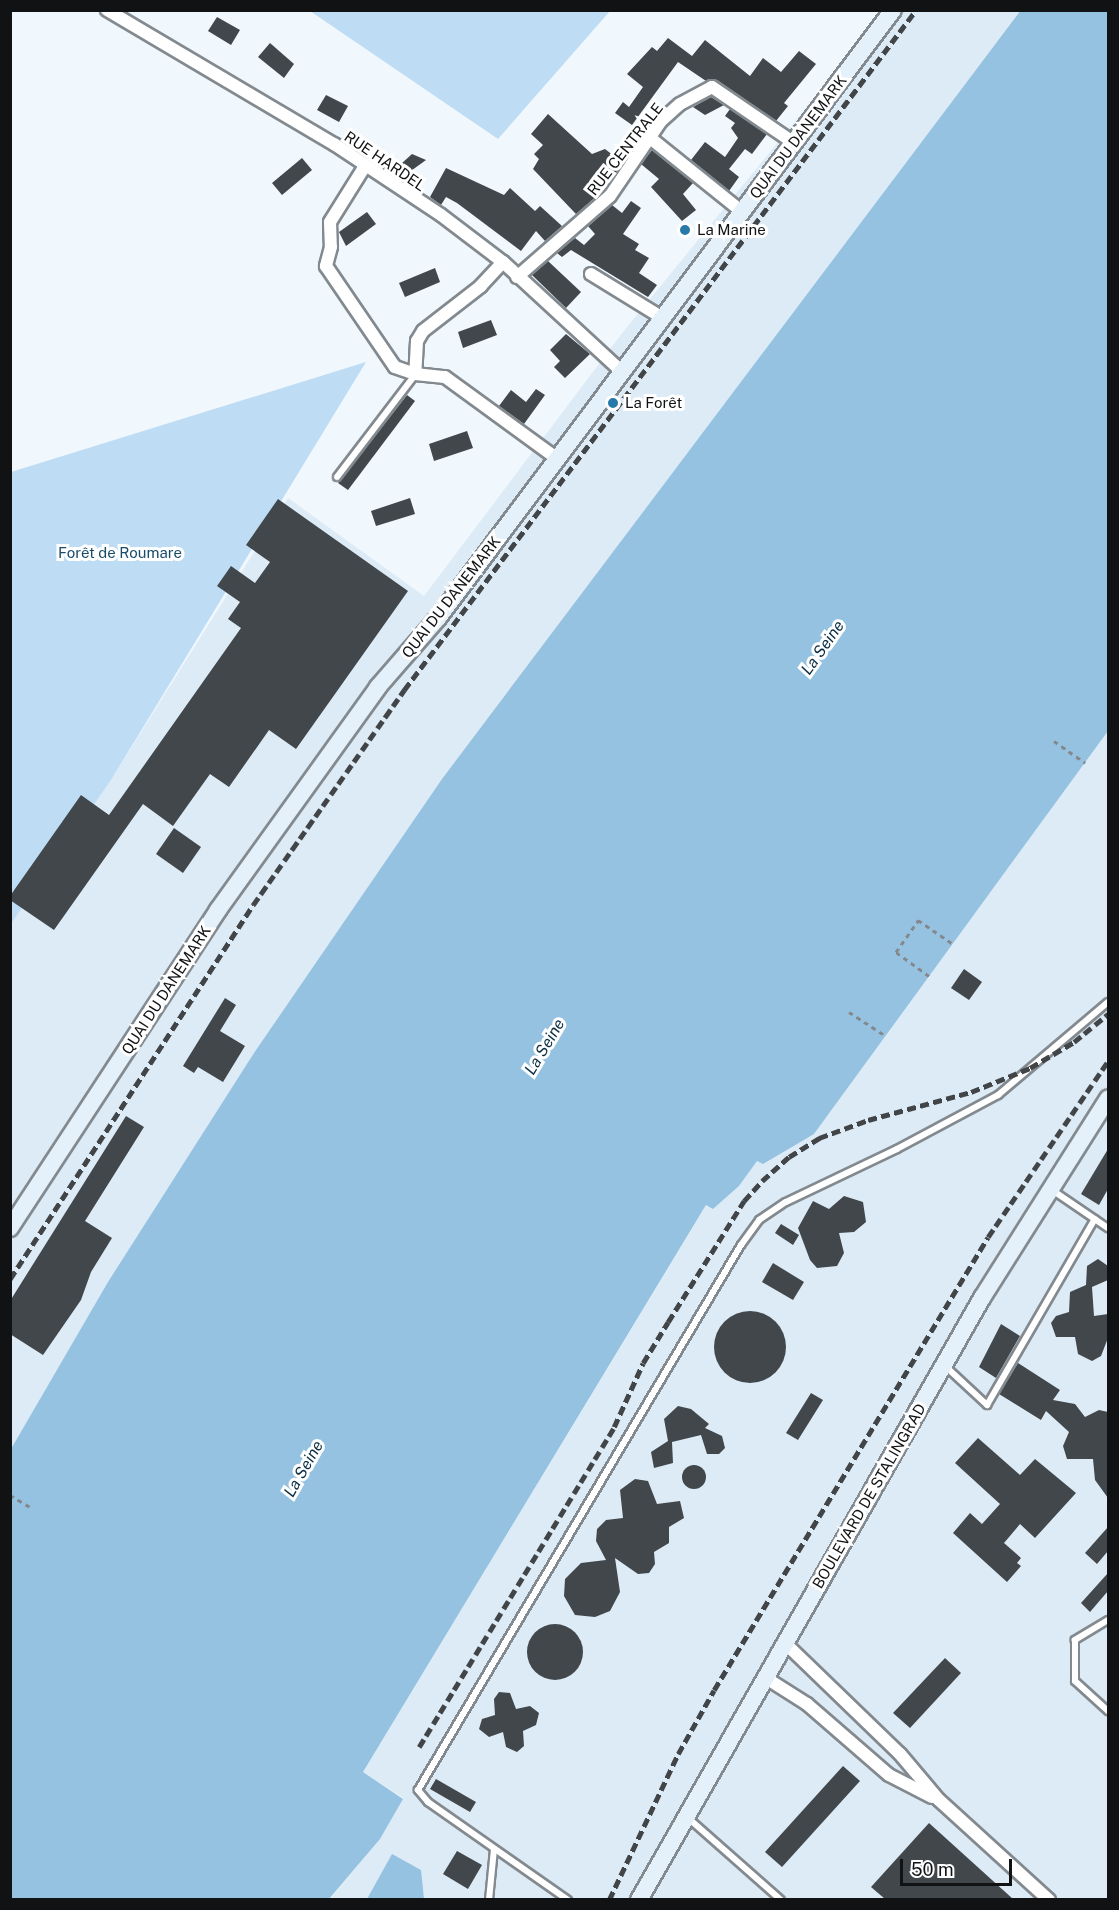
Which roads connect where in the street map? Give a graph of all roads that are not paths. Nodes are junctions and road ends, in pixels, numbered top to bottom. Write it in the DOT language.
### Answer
graph roads {
  1 [pos="107,10"];
  2 [pos="893,10"];
  3 [pos="649,137"];
  4 [pos="794,143"];
  5 [pos="365,166"];
  6 [pos="741,211"];
  7 [pos="503,262"];
  8 [pos="591,274"];
  9 [pos="517,277"];
  10 [pos="661,317"];
  11 [pos="621,371"];
  12 [pos="415,374"];
  13 [pos="556,458"];
  14 [pos="337,477"];
  15 [pos="1108,1002"];
  16 [pos="1108,1099"];
  17 [pos="1050,1188"];
  18 [pos="1095,1219"];
  19 [pos="10,1228"];
  20 [pos="1108,1228"];
  21 [pos="944,1364"];
  22 [pos="1108,1620"];
  23 [pos="786,1644"];
  24 [pos="766,1678"];
  25 [pos="1108,1711"];
  26 [pos="939,1800"];
  27 [pos="687,1816"];
  28 [pos="494,1849"];
  29 [pos="489,1899"];
  30 [pos="568,1899"];
  31 [pos="639,1899"];
  32 [pos="781,1899"];
  33 [pos="1049,1899"];
  1 -- 5 [label="street, RUE HARDEL"];
  2 -- 4 [label="main road, QUAI DU DANEMARK"];
  3 -- 4 [label="street, RUE CENTRALE"];
  3 -- 6 [label="street"];
  3 -- 9 [label="street, RUE CENTRALE"];
  4 -- 6 [label="main road, QUAI DU DANEMARK"];
  5 -- 7 [label="street, RUE HARDEL"];
  5 -- 12 [label="street"];
  6 -- 10 [label="main road, QUAI DU DANEMARK"];
  7 -- 9 [label="street, RUE HARDEL"];
  7 -- 12 [label="street"];
  8 -- 10 [label="street"];
  9 -- 11 [label="street, RUE HARDEL"];
  10 -- 11 [label="main road, QUAI DU DANEMARK"];
  11 -- 13 [label="main road, QUAI DU DANEMARK"];
  12 -- 13 [label="street"];
  12 -- 14 [label="lane"];
  13 -- 19 [label="main road, QUAI DU DANEMARK"];
  15 -- 28 [label="lane"];
  16 -- 17 [label="main road, BOULEVARD DE STALINGRAD"];
  17 -- 18 [label="lane"];
  17 -- 21 [label="main road, BOULEVARD DE STALINGRAD"];
  18 -- 20 [label="lane"];
  18 -- 21 [label="lane"];
  21 -- 23 [label="main road, BOULEVARD DE STALINGRAD"];
  22 -- 25 [label="lane"];
  23 -- 24 [label="main road, BOULEVARD DE STALINGRAD"];
  23 -- 26 [label="street"];
  24 -- 26 [label="street"];
  24 -- 27 [label="main road, BOULEVARD DE STALINGRAD"];
  26 -- 33 [label="street"];
  27 -- 31 [label="main road, BOULEVARD DE STALINGRAD"];
  27 -- 32 [label="lane"];
  28 -- 29 [label="lane"];
  28 -- 30 [label="lane"];
}
